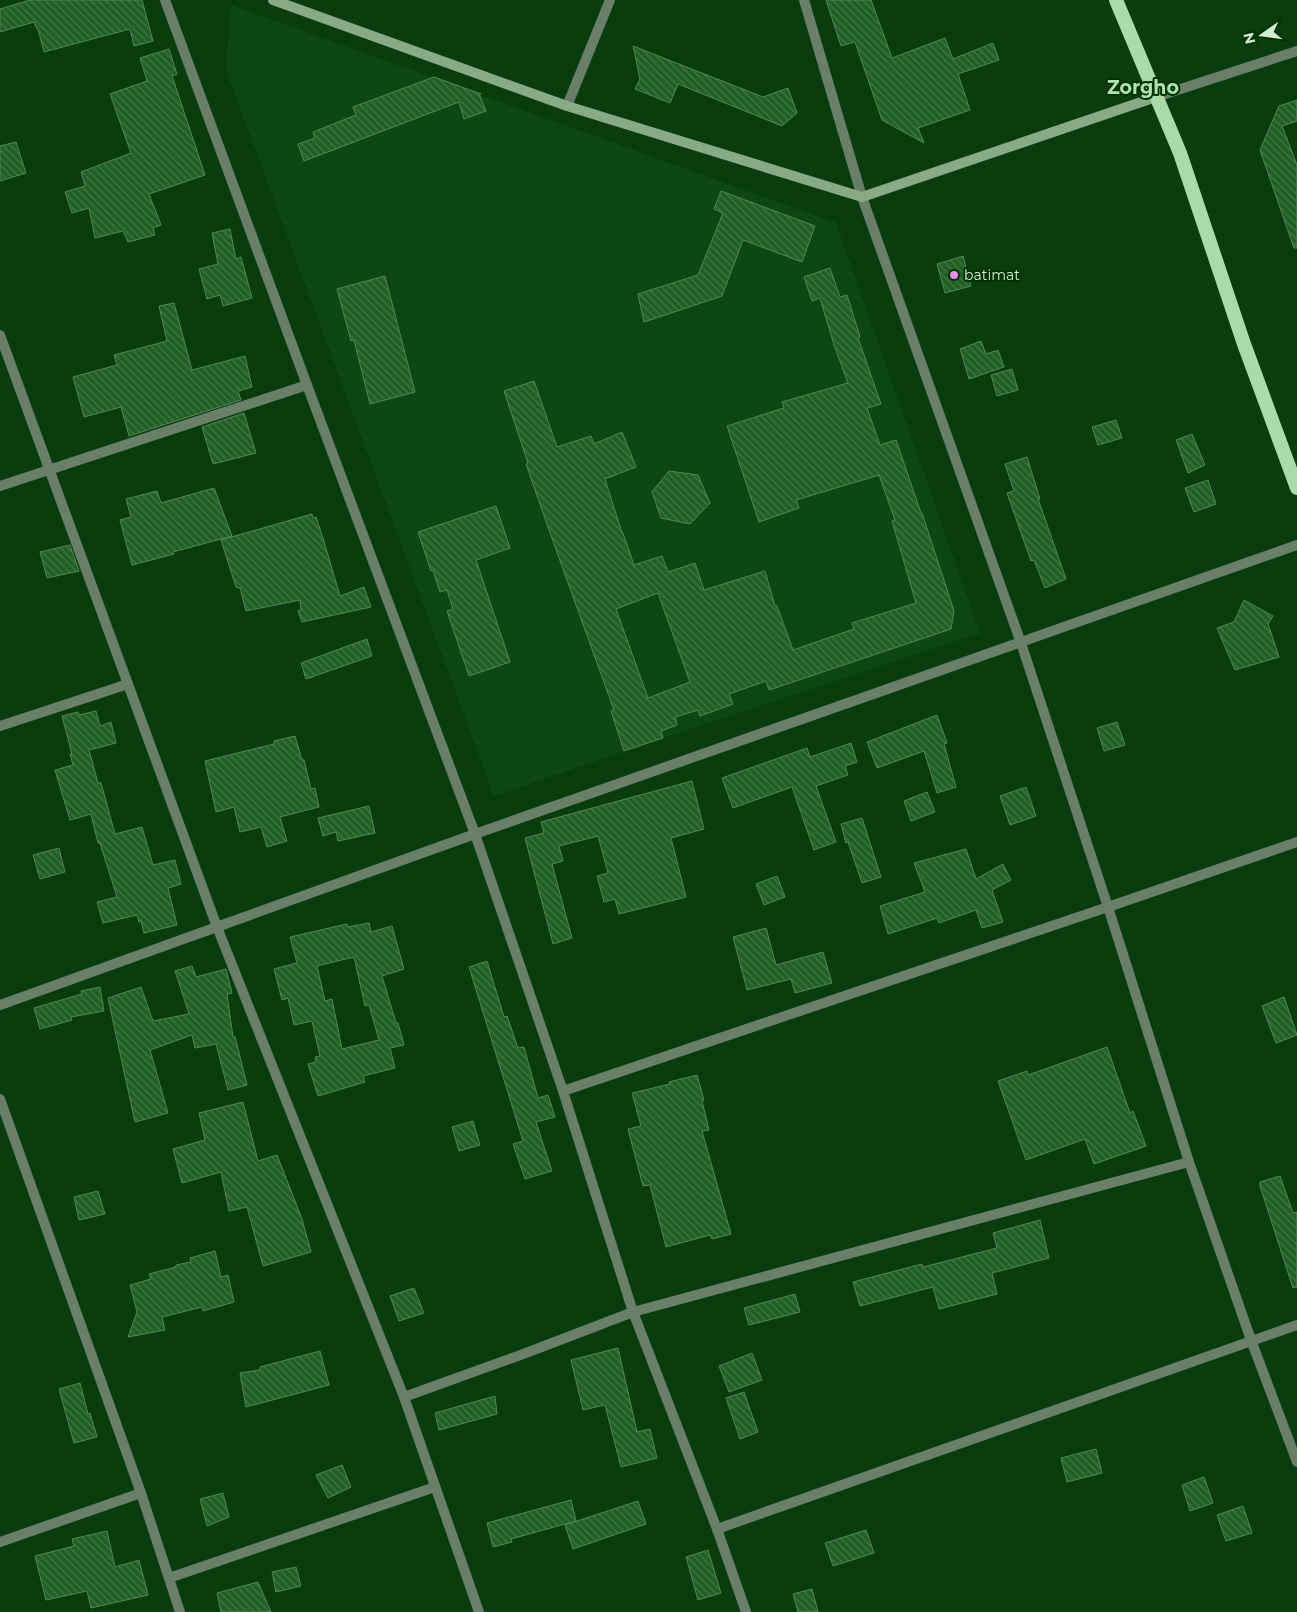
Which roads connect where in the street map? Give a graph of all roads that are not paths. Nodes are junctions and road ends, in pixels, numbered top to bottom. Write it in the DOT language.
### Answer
graph roads {
  1 [pos="165,0"];
  2 [pos="273,0"];
  3 [pos="610,0"];
  4 [pos="804,0"];
  5 [pos="1116,0"];
  6 [pos="1297,52"];
  7 [pos="1156,97"];
  8 [pos="567,106"];
  9 [pos="862,197"];
  10 [pos="0,334"];
  11 [pos="307,384"];
  12 [pos="49,470"];
  13 [pos="0,486"];
  14 [pos="1297,488"];
  15 [pos="1297,545"];
  16 [pos="1021,643"];
  17 [pos="128,684"];
  18 [pos="0,726"];
  19 [pos="475,834"];
  20 [pos="1297,842"];
  21 [pos="1108,907"];
  22 [pos="217,927"];
  23 [pos="0,1005"];
  24 [pos="563,1091"];
  25 [pos="0,1100"];
  26 [pos="1189,1162"];
  27 [pos="633,1312"];
  28 [pos="1297,1325"];
  29 [pos="1250,1340"];
  30 [pos="404,1397"];
  31 [pos="1297,1462"];
  32 [pos="435,1487"];
  33 [pos="141,1493"];
  34 [pos="717,1529"];
  35 [pos="0,1542"];
  36 [pos="169,1578"];
  37 [pos="180,1612"];
  38 [pos="479,1612"];
  39 [pos="746,1612"];
  1 -- 11 [label="street"];
  2 -- 8 [label="main road"];
  3 -- 8 [label="street"];
  4 -- 9 [label="street"];
  5 -- 7 [label="highway"];
  6 -- 7 [label="street"];
  7 -- 9 [label="main road"];
  7 -- 14 [label="highway"];
  8 -- 9 [label="main road"];
  9 -- 16 [label="street"];
  10 -- 12 [label="street"];
  11 -- 12 [label="street"];
  11 -- 19 [label="street"];
  12 -- 13 [label="street"];
  12 -- 17 [label="street"];
  15 -- 16 [label="street"];
  16 -- 19 [label="street"];
  16 -- 21 [label="street"];
  17 -- 18 [label="street"];
  17 -- 22 [label="street"];
  19 -- 22 [label="street"];
  19 -- 24 [label="street"];
  20 -- 21 [label="street"];
  21 -- 24 [label="street"];
  21 -- 26 [label="street"];
  22 -- 23 [label="street"];
  22 -- 30 [label="street"];
  24 -- 27 [label="street"];
  25 -- 33 [label="street"];
  26 -- 27 [label="street"];
  26 -- 29 [label="street"];
  27 -- 30 [label="street"];
  27 -- 34 [label="street"];
  28 -- 29 [label="street"];
  29 -- 31 [label="street"];
  29 -- 34 [label="street"];
  30 -- 32 [label="street"];
  32 -- 36 [label="street"];
  32 -- 38 [label="street"];
  33 -- 35 [label="street"];
  33 -- 36 [label="street"];
  34 -- 39 [label="street"];
  36 -- 37 [label="street"];
}
